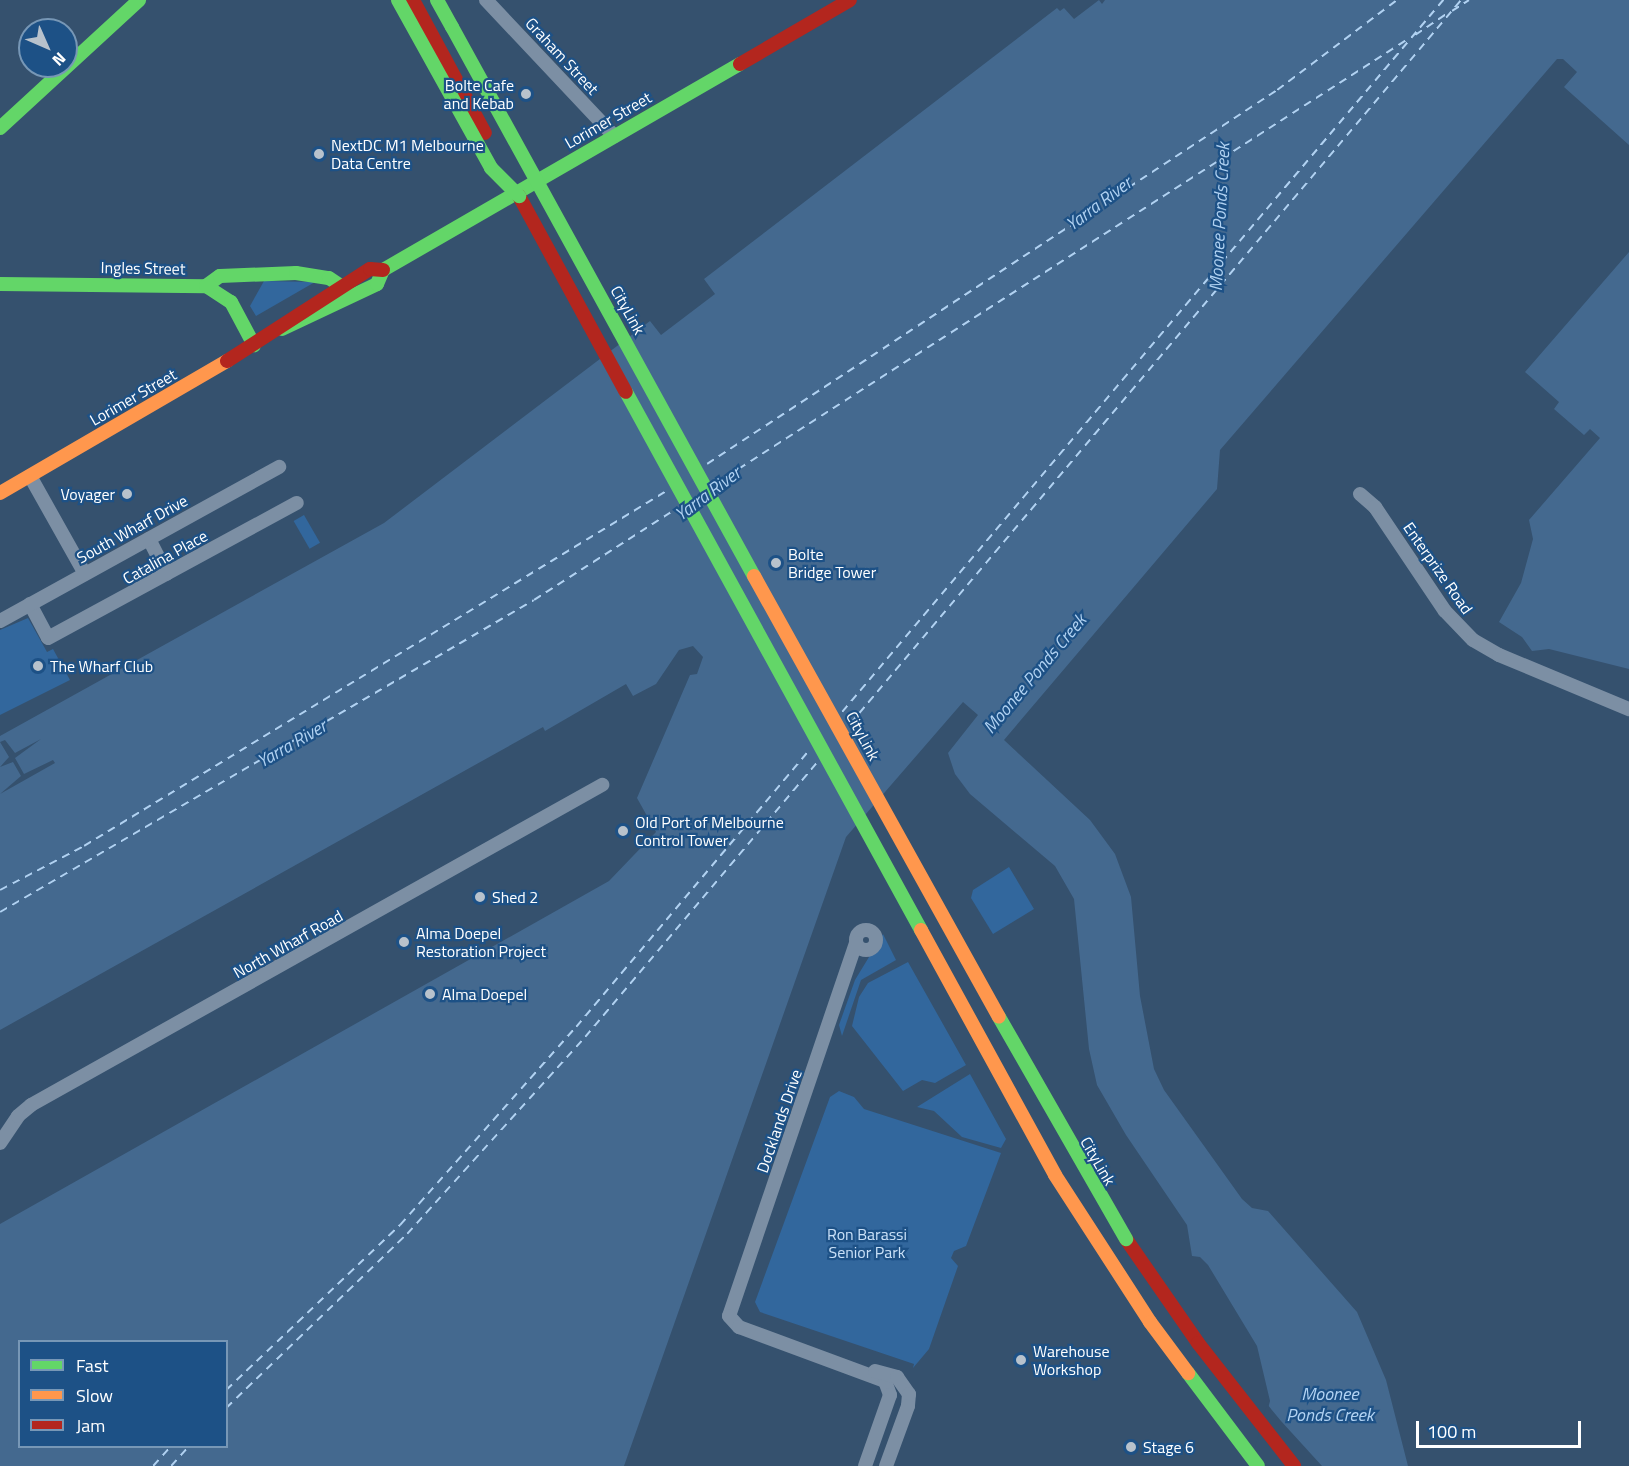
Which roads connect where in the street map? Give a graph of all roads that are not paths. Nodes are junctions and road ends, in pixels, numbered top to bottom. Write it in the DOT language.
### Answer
graph roads {
  1 [pos="139,0"];
  2 [pos="398,0"];
  3 [pos="412,0"];
  4 [pos="437,0"];
  5 [pos="486,0"];
  6 [pos="850,0"];
  7 [pos="0,128"];
  8 [pos="614,136"];
  9 [pos="519,196"];
  10 [pos="383,270"];
  11 [pos="0,284"];
  12 [pos="206,286"];
  13 [pos="341,286"];
  14 [pos="282,329"];
  15 [pos="255,345"];
  16 [pos="279,466"];
  17 [pos="30,476"];
  18 [pos="0,494"];
  19 [pos="1360,494"];
  20 [pos="297,503"];
  21 [pos="149,539"];
  22 [pos="85,574"];
  23 [pos="167,574"];
  24 [pos="30,604"];
  25 [pos="0,621"];
  26 [pos="1629,709"];
  27 [pos="603,785"];
  28 [pos="853,960"];
  29 [pos="0,1143"];
  30 [pos="858,1368"];
  31 [pos="1229,1383"];
  32 [pos="890,1395"];
  33 [pos="909,1403"];
  34 [pos="875,1438"];
  35 [pos="1236,1441"];
  36 [pos="894,1444"];
  37 [pos="865,1466"];
  38 [pos="886,1466"];
  39 [pos="1253,1466"];
  40 [pos="1257,1466"];
  41 [pos="1294,1466"];
  42 [pos="1310,1466"];
  1 -- 7 [label="main road"];
  2 -- 9 [label="main road, bridge"];
  3 -- 9 [label="main road, bridge"];
  4 -- 31 [label="main road, CityLink, bridge"];
  5 -- 8 [label="street, Graham Street"];
  6 -- 8 [label="main road, Lorimer Street"];
  8 -- 10 [label="main road, Lorimer Street"];
  9 -- 35 [label="main road"];
  10 -- 13 [label="main road, Lorimer Street"];
  10 -- 14 [label="main road, Lorimer Street"];
  11 -- 12 [label="main road, Ingles Street"];
  12 -- 13 [label="main road"];
  12 -- 15 [label="main road, Ingles Street"];
  13 -- 14 [label="main road, Lorimer Street"];
  14 -- 15 [label="main road, Lorimer Street"];
  15 -- 17 [label="main road, Lorimer Street"];
  16 -- 21 [label="street, South Wharf Drive"];
  17 -- 18 [label="main road, Lorimer Street"];
  17 -- 22 [label="street"];
  19 -- 26 [label="street, Enterprize Road"];
  20 -- 23 [label="street, Catalina Place"];
  21 -- 22 [label="street, South Wharf Drive"];
  21 -- 23 [label="street"];
  22 -- 24 [label="street, South Wharf Drive"];
  23 -- 24 [label="street, Catalina Place"];
  24 -- 25 [label="street, South Wharf Drive"];
  27 -- 29 [label="street, North Wharf Road"];
  28 -- 28 [label="street, Docklands Drive"];
  28 -- 30 [label="street, Docklands Drive"];
  30 -- 32 [label="street, Docklands Drive"];
  30 -- 33 [label="street, Docklands Drive"];
  31 -- 41 [label="main road, CityLink"];
  31 -- 42 [label="main road"];
  32 -- 33 [label="street"];
  32 -- 34 [label="street"];
  33 -- 36 [label="street"];
  34 -- 36 [label="street"];
  34 -- 37 [label="street"];
  35 -- 39 [label="main road"];
  35 -- 40 [label="main road"];
  36 -- 38 [label="street"];
}
